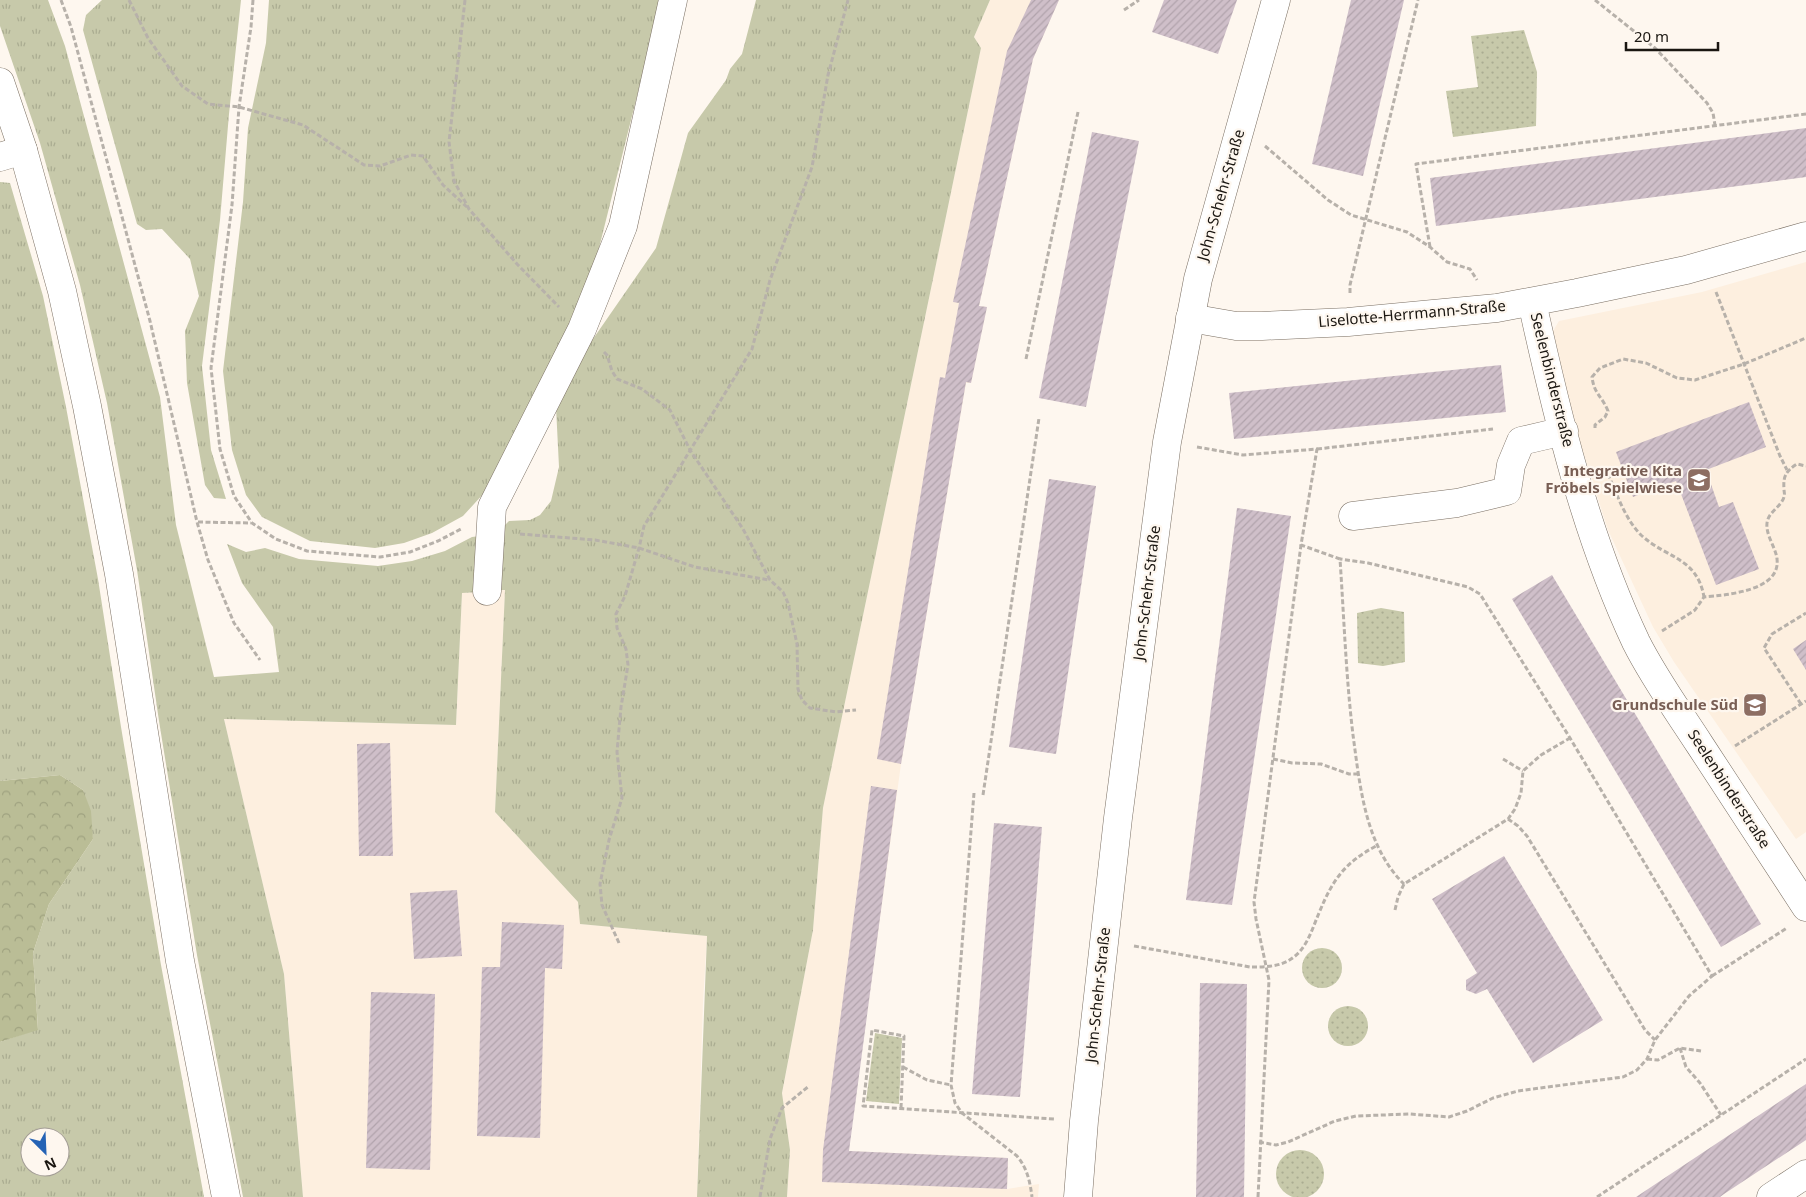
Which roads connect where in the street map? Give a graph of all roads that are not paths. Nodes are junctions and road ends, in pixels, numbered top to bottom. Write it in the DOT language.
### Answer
graph roads {
  1 [pos="673,0"];
  2 [pos="1276,0"];
  3 [pos="0,82"];
  4 [pos="11,153"];
  5 [pos="1806,236"];
  6 [pos="1532,302"];
  7 [pos="1190,318"];
  8 [pos="1564,430"];
  9 [pos="1352,516"];
  10 [pos="487,591"];
  11 [pos="1798,917"];
  12 [pos="1806,1174"];
  13 [pos="226,1197"];
  14 [pos="1078,1197"];
  15 [pos="1771,1197"];
  1 -- 10 [label="street"];
  2 -- 7 [label="street, John-Schehr-Straße"];
  3 -- 4 [label="street"];
  4 -- 13 [label="street"];
  5 -- 6 [label="street, Liselotte-Herrmann-Straße"];
  6 -- 7 [label="street, Liselotte-Herrmann-Straße"];
  6 -- 8 [label="street, Seelenbinderstraße"];
  7 -- 14 [label="street, John-Schehr-Straße"];
  8 -- 9 [label="street"];
  8 -- 11 [label="street, Seelenbinderstraße"];
  12 -- 15 [label="street"];
}
